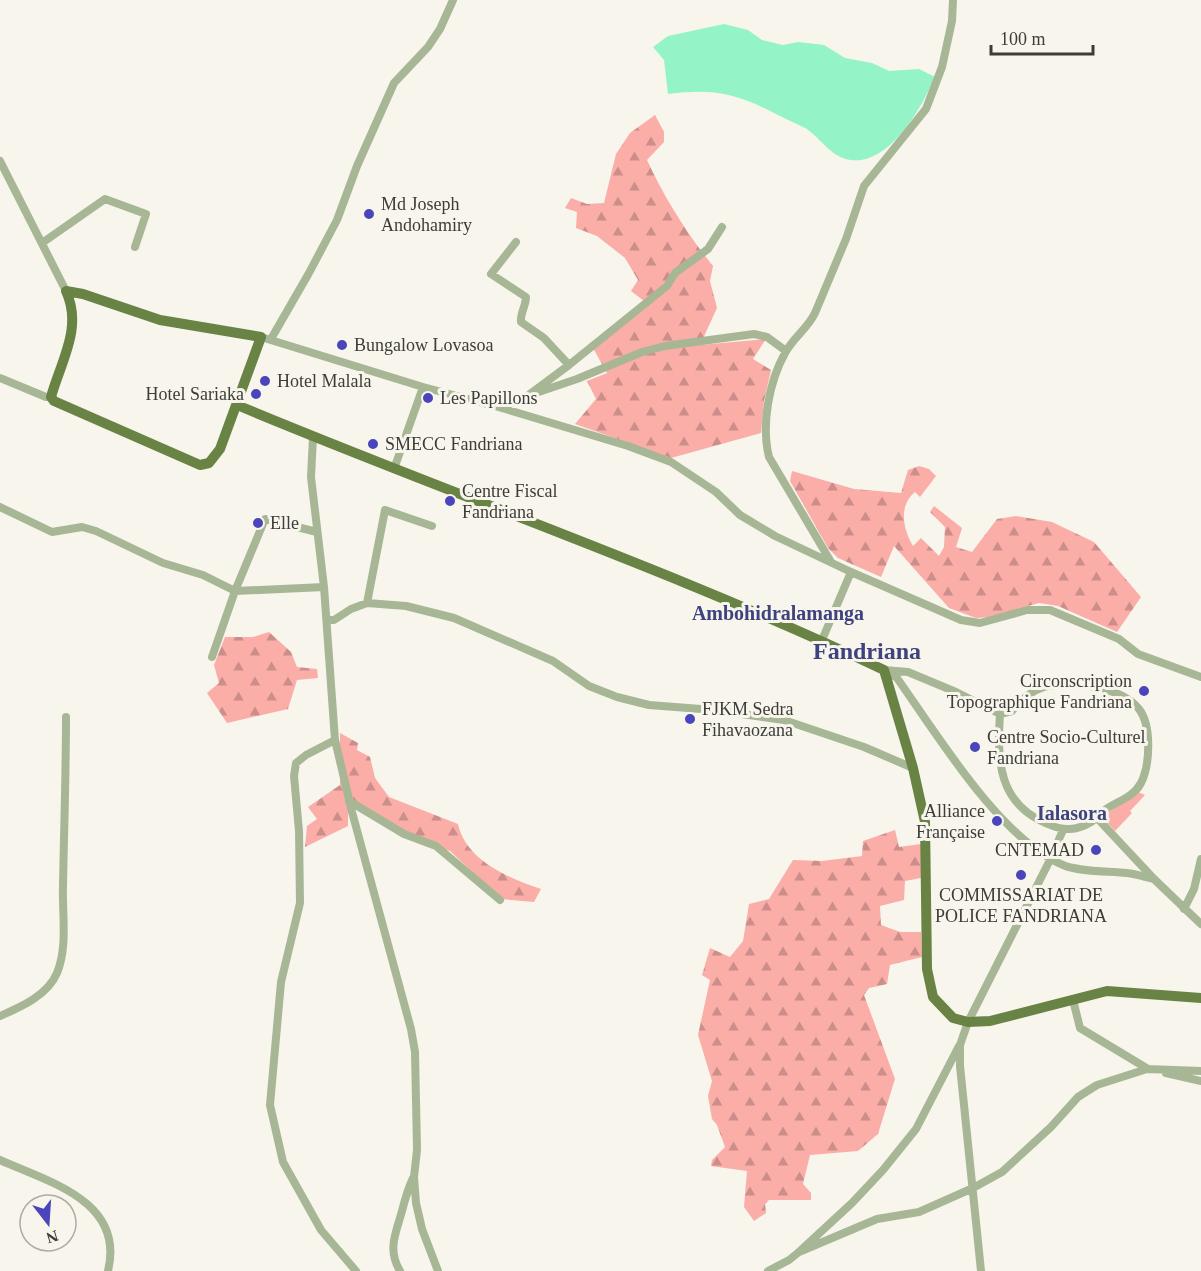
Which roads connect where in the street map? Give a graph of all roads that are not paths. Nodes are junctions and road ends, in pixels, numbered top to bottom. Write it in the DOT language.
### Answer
graph roads {
  1 [pos="453,0"];
  2 [pos="953,0"];
  3 [pos="0,161"];
  4 [pos="722,227"];
  5 [pos="516,242"];
  6 [pos="42,243"];
  7 [pos="135,247"];
  8 [pos="66,291"];
  9 [pos="266,338"];
  10 [pos="786,351"];
  11 [pos="569,365"];
  12 [pos="0,378"];
  13 [pos="423,387"];
  14 [pos="51,397"];
  15 [pos="525,397"];
  16 [pos="237,405"];
  17 [pos="502,408"];
  18 [pos="313,437"];
  19 [pos="394,469"];
  20 [pos="0,507"];
  21 [pos="432,526"];
  22 [pos="317,532"];
  23 [pos="832,563"];
  24 [pos="851,572"];
  25 [pos="324,587"];
  26 [pos="235,591"];
  27 [pos="367,603"];
  28 [pos="327,620"];
  29 [pos="822,640"];
  30 [pos="212,657"];
  31 [pos="884,670"];
  32 [pos="1201,677"];
  33 [pos="1000,714"];
  34 [pos="66,717"];
  35 [pos="335,740"];
  36 [pos="913,768"];
  37 [pos="349,801"];
  38 [pos="1097,818"];
  39 [pos="1063,830"];
  40 [pos="1201,859"];
  41 [pos="1050,860"];
  42 [pos="1154,879"];
  43 [pos="500,900"];
  44 [pos="1184,909"];
  45 [pos="1201,924"];
  46 [pos="1201,998"];
  47 [pos="1073,1000"];
  48 [pos="0,1016"];
  49 [pos="968,1022"];
  50 [pos="960,1045"];
  51 [pos="1147,1069"];
  52 [pos="1201,1071"];
  53 [pos="1201,1081"];
  54 [pos="0,1160"];
  55 [pos="414,1177"];
  56 [pos="974,1188"];
  57 [pos="799,1252"];
  58 [pos="108,1271"];
  59 [pos="356,1271"];
  60 [pos="400,1271"];
  61 [pos="438,1271"];
  62 [pos="768,1271"];
  63 [pos="981,1271"];
  1 -- 9 [label="street"];
  2 -- 10 [label="street"];
  3 -- 6 [label="street"];
  4 -- 11 [label="street"];
  5 -- 11 [label="street"];
  6 -- 7 [label="street"];
  6 -- 8 [label="street"];
  8 -- 9 [label="main road"];
  8 -- 14 [label="main road"];
  9 -- 13 [label="street"];
  9 -- 16 [label="main road"];
  10 -- 15 [label="street"];
  10 -- 23 [label="street"];
  11 -- 15 [label="street"];
  12 -- 14 [label="street"];
  13 -- 17 [label="street"];
  13 -- 19 [label="street"];
  14 -- 16 [label="main road"];
  15 -- 17 [label="street"];
  16 -- 18 [label="main road"];
  17 -- 23 [label="street"];
  18 -- 19 [label="main road"];
  18 -- 22 [label="street"];
  19 -- 29 [label="main road"];
  20 -- 26 [label="street"];
  21 -- 27 [label="street"];
  22 -- 25 [label="street"];
  22 -- 26 [label="street"];
  23 -- 24 [label="street"];
  24 -- 29 [label="street"];
  24 -- 32 [label="street"];
  25 -- 26 [label="street"];
  25 -- 28 [label="street"];
  26 -- 30 [label="street"];
  27 -- 28 [label="street"];
  27 -- 36 [label="street"];
  28 -- 35 [label="street"];
  29 -- 31 [label="main road"];
  31 -- 33 [label="street"];
  31 -- 36 [label="main road"];
  31 -- 41 [label="street"];
  33 -- 38 [label="street"];
  33 -- 39 [label="street"];
  34 -- 48 [label="street"];
  35 -- 37 [label="street"];
  35 -- 59 [label="street"];
  36 -- 49 [label="main road"];
  37 -- 43 [label="street"];
  37 -- 55 [label="street"];
  38 -- 39 [label="street"];
  38 -- 42 [label="street"];
  39 -- 41 [label="street"];
  40 -- 44 [label="street"];
  41 -- 42 [label="street"];
  41 -- 49 [label="street"];
  42 -- 44 [label="street"];
  44 -- 45 [label="street"];
  46 -- 47 [label="main road"];
  47 -- 49 [label="main road"];
  47 -- 51 [label="street"];
  49 -- 50 [label="street"];
  50 -- 56 [label="street"];
  50 -- 57 [label="street"];
  51 -- 52 [label="street"];
  51 -- 53 [label="street"];
  51 -- 56 [label="street"];
  54 -- 58 [label="street"];
  55 -- 60 [label="street"];
  55 -- 61 [label="street"];
  56 -- 57 [label="street"];
  56 -- 63 [label="street"];
  57 -- 62 [label="street"];
}
